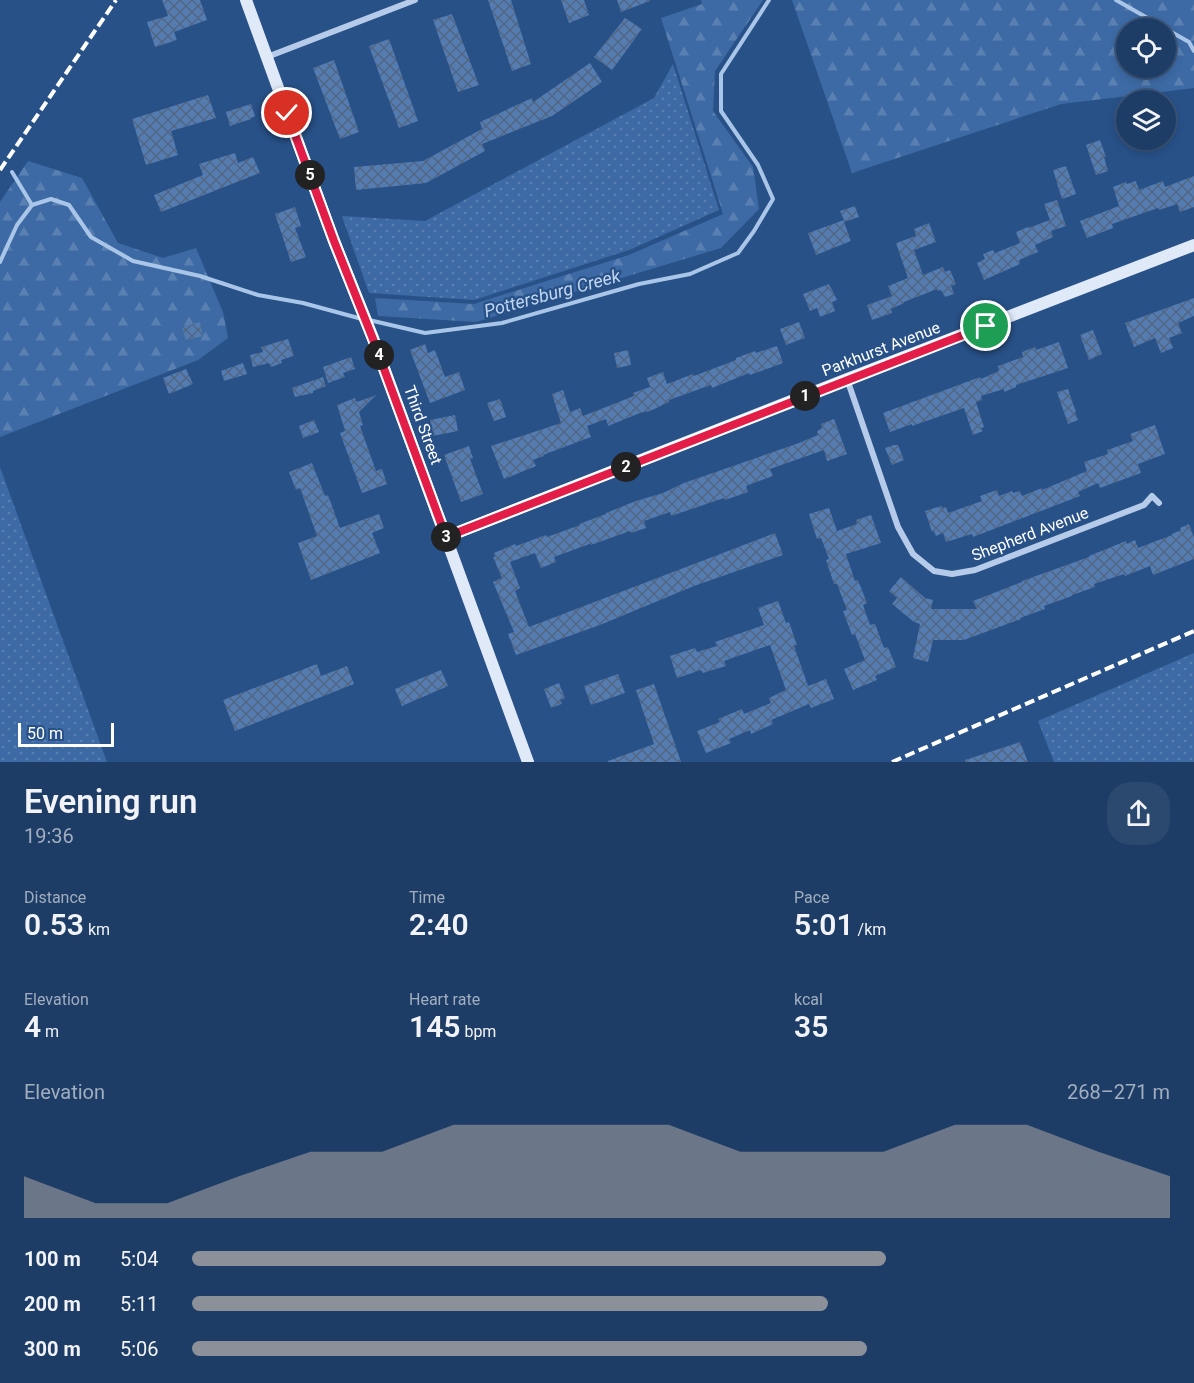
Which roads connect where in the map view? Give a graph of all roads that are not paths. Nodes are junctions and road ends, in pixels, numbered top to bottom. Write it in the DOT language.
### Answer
graph roads {
  1 [pos="246,0"];
  2 [pos="415,0"];
  3 [pos="266,57"];
  4 [pos="1194,245"];
  5 [pos="847,379"];
  6 [pos="1159,503"];
  7 [pos="446,537"];
  8 [pos="528,762"];
  1 -- 3 [label="street, Third Street"];
  2 -- 3 [label="street"];
  3 -- 7 [label="street, Third Street"];
  4 -- 5 [label="street, Parkhurst Avenue"];
  5 -- 6 [label="street, Shepherd Avenue"];
  5 -- 7 [label="street, Parkhurst Avenue"];
  7 -- 8 [label="street, Third Street"];
}
